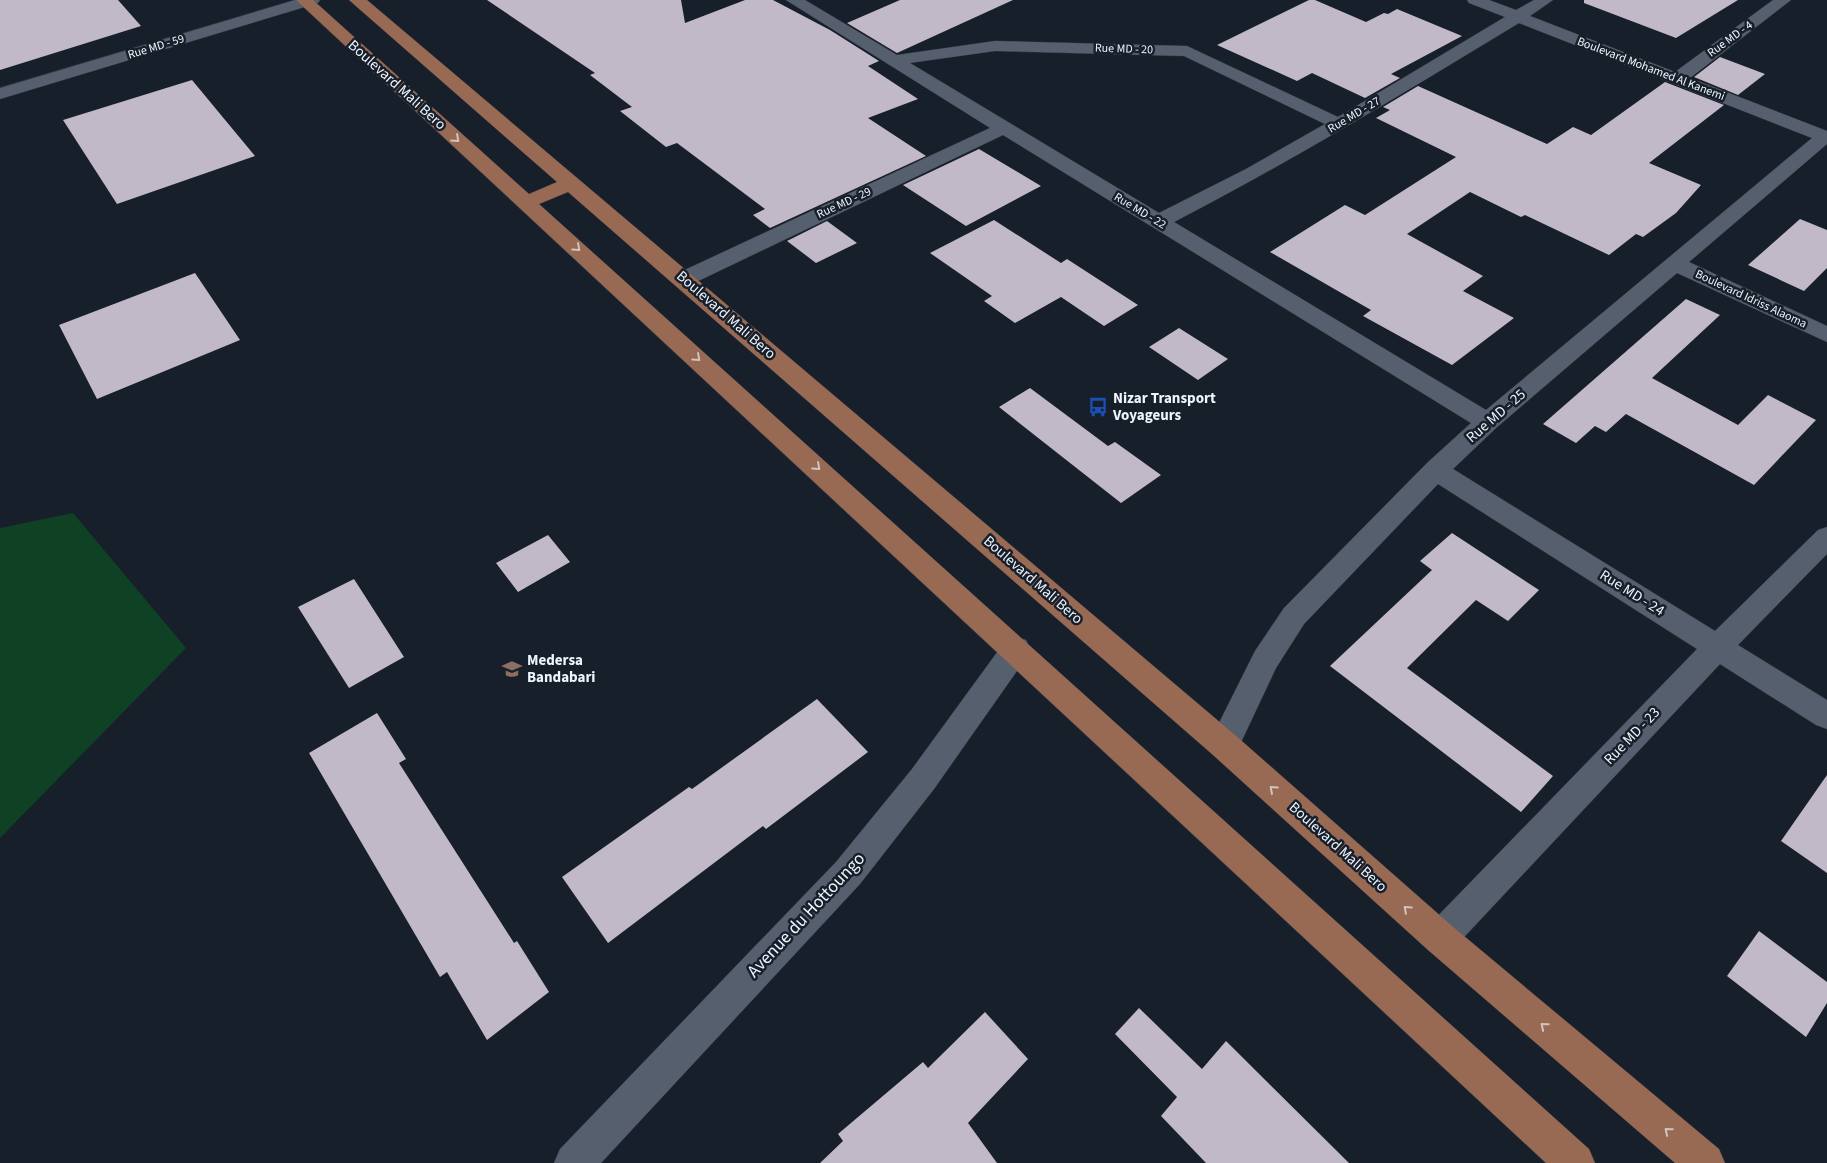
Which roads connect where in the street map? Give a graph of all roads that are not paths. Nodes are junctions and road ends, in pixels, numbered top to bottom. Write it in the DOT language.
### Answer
graph roads {
  1 [pos="357,0"];
  2 [pos="794,0"];
  3 [pos="1475,0"];
  4 [pos="1545,0"];
  5 [pos="1784,0"];
  6 [pos="307,1"];
  7 [pos="1517,16"];
  8 [pos="894,61"];
  9 [pos="1677,79"];
  10 [pos="0,94"];
  11 [pos="1340,124"];
  12 [pos="1004,128"];
  13 [pos="1826,137"];
  14 [pos="572,183"];
  15 [pos="526,202"];
  16 [pos="1158,222"];
  17 [pos="1674,263"];
  18 [pos="684,279"];
  19 [pos="1827,335"];
  20 [pos="1486,422"];
  21 [pos="1436,470"];
  22 [pos="1827,537"];
  23 [pos="1717,647"];
  24 [pos="1016,649"];
  25 [pos="1827,716"];
  26 [pos="1224,745"];
  27 [pos="1440,938"];
  28 [pos="574,1163"];
  29 [pos="1575,1163"];
  30 [pos="1705,1163"];
  1 -- 14 [label="main road, Boulevard Mali Bero"];
  2 -- 8 [label="street, Rue MD - 22"];
  3 -- 7 [label="street, Boulevard Mohamed Al Kanemi"];
  4 -- 7 [label="street, Rue MD - 27"];
  5 -- 9 [label="street, Rue MD - 4"];
  6 -- 10 [label="street, Rue MD - 59"];
  6 -- 15 [label="main road, Boulevard Mali Bero, one-way"];
  7 -- 9 [label="street, Boulevard Mohamed Al Kanemi"];
  7 -- 11 [label="street, Rue MD - 27"];
  8 -- 11 [label="street, Rue MD - 20"];
  8 -- 12 [label="street, Rue MD - 22"];
  9 -- 13 [label="street, Boulevard Mohamed Al Kanemi"];
  11 -- 16 [label="street, Rue MD - 27"];
  12 -- 16 [label="street, Rue MD - 22"];
  12 -- 18 [label="street, Rue MD - 29"];
  13 -- 17 [label="street, Rue MD - 25"];
  14 -- 15 [label="main road"];
  14 -- 18 [label="main road, Boulevard Mali Bero"];
  15 -- 24 [label="main road, Boulevard Mali Bero, one-way"];
  16 -- 20 [label="street, Rue MD - 22"];
  17 -- 19 [label="street, Boulevard Idriss Alaoma"];
  17 -- 20 [label="street, Rue MD - 25"];
  18 -- 26 [label="main road, Boulevard Mali Bero"];
  20 -- 21 [label="street, Rue MD - 25"];
  21 -- 23 [label="street, Rue MD - 24"];
  21 -- 26 [label="street, Rue MD - 25"];
  22 -- 23 [label="street, Rue MD - 23"];
  23 -- 25 [label="street, Rue MD - 24"];
  23 -- 27 [label="street, Rue MD - 23"];
  24 -- 28 [label="street, Avenue du Hottoungo"];
  24 -- 29 [label="main road, Boulevard Mali Bero"];
  27 -- 26 [label="main road, Boulevard Mali Bero, one-way"];
  30 -- 27 [label="main road, Boulevard Mali Bero, one-way"];
}
